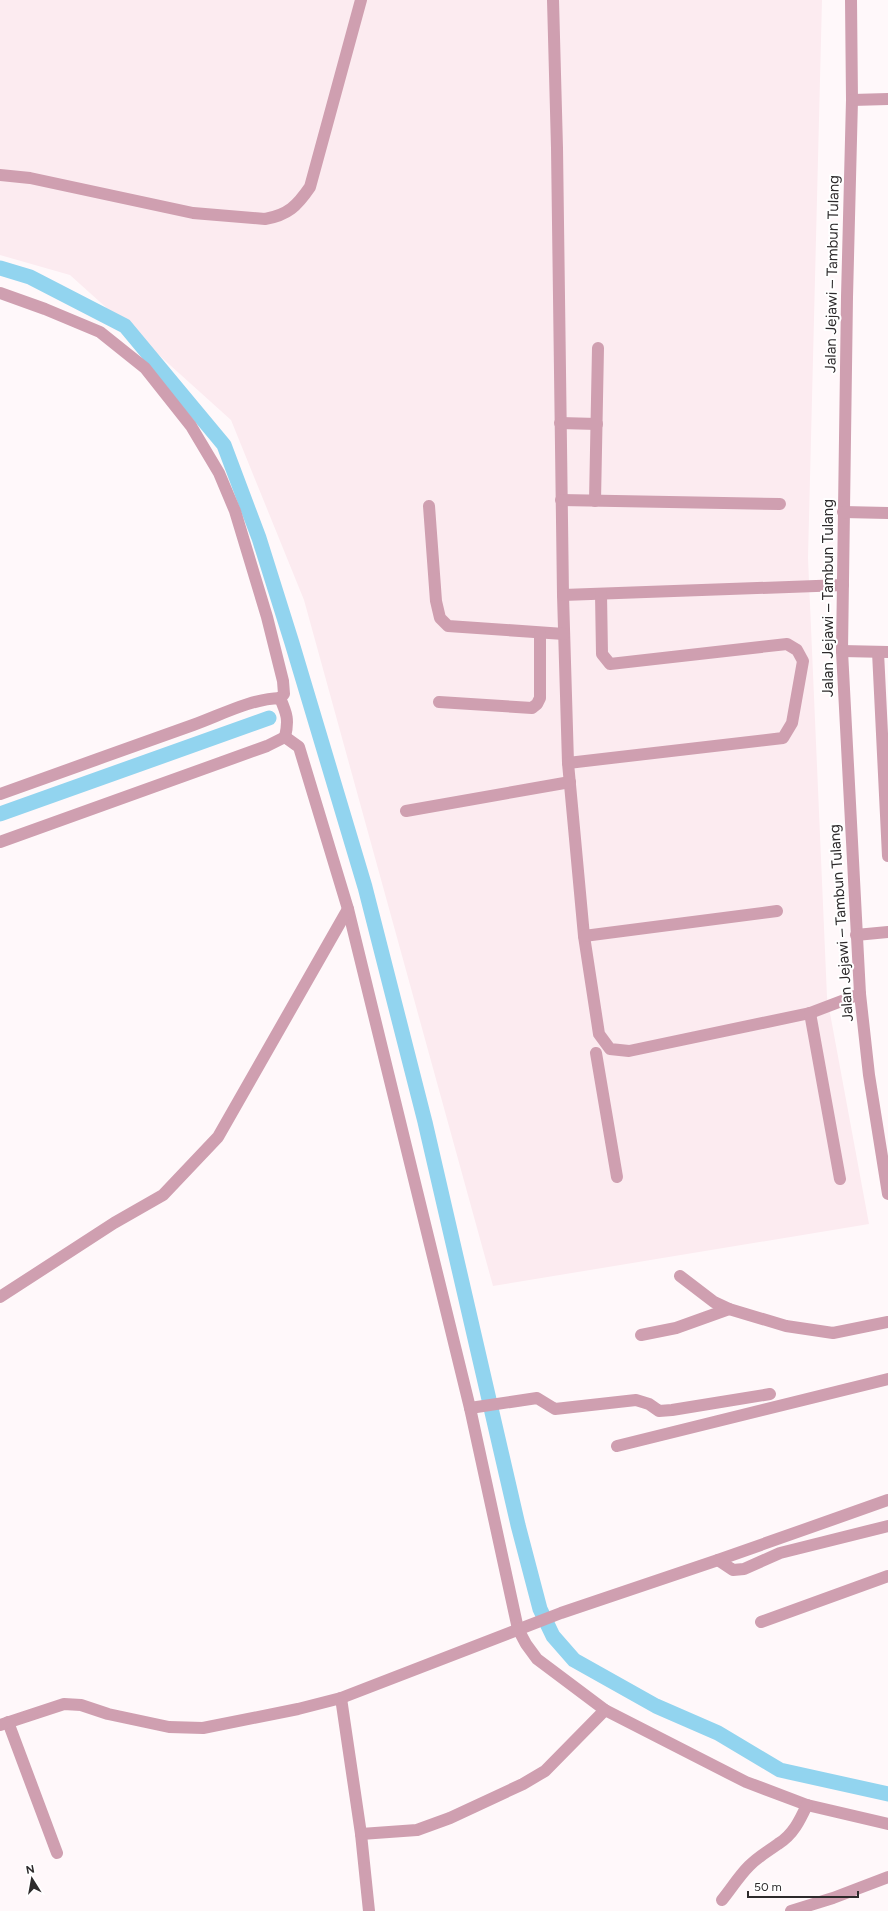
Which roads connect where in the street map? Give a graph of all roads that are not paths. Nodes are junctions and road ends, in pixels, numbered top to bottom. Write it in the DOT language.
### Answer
graph roads {
  1 [pos="361,0"];
  2 [pos="553,0"];
  3 [pos="851,0"];
  4 [pos="888,99"];
  5 [pos="852,100"];
  6 [pos="0,175"];
  7 [pos="0,293"];
  8 [pos="598,348"];
  9 [pos="560,423"];
  10 [pos="596,424"];
  11 [pos="561,500"];
  12 [pos="595,501"];
  13 [pos="780,504"];
  14 [pos="429,506"];
  15 [pos="843,512"];
  16 [pos="888,513"];
  17 [pos="843,585"];
  18 [pos="601,594"];
  19 [pos="563,595"];
  20 [pos="540,633"];
  21 [pos="564,634"];
  22 [pos="842,651"];
  23 [pos="883,652"];
  24 [pos="280,698"];
  25 [pos="439,702"];
  26 [pos="285,737"];
  27 [pos="568,763"];
  28 [pos="570,782"];
  29 [pos="0,794"];
  30 [pos="406,811"];
  31 [pos="0,842"];
  32 [pos="888,856"];
  33 [pos="348,909"];
  34 [pos="777,911"];
  35 [pos="888,932"];
  36 [pos="856,935"];
  37 [pos="584,936"];
  38 [pos="860,994"];
  39 [pos="810,1014"];
  40 [pos="596,1053"];
  41 [pos="617,1177"];
  42 [pos="840,1179"];
  43 [pos="888,1194"];
  44 [pos="680,1276"];
  45 [pos="0,1297"];
  46 [pos="729,1309"];
  47 [pos="888,1322"];
  48 [pos="641,1335"];
  49 [pos="888,1379"];
  50 [pos="770,1394"];
  51 [pos="475,1407"];
  52 [pos="617,1446"];
  53 [pos="888,1500"];
  54 [pos="888,1526"];
  55 [pos="718,1560"];
  56 [pos="888,1576"];
  57 [pos="761,1622"];
  58 [pos="518,1629"];
  59 [pos="341,1698"];
  60 [pos="605,1710"];
  61 [pos="4,1724"];
  62 [pos="808,1805"];
  63 [pos="888,1824"];
  64 [pos="362,1834"];
  65 [pos="58,1853"];
  66 [pos="888,1877"];
  67 [pos="722,1900"];
  68 [pos="369,1911"];
  69 [pos="791,1911"];
  1 -- 6 [label="street"];
  2 -- 9 [label="street"];
  3 -- 5 [label="street, Jalan Jejawi – Tambun Tulang"];
  4 -- 5 [label="street"];
  5 -- 15 [label="street, Jalan Jejawi – Tambun Tulang"];
  7 -- 24 [label="street"];
  8 -- 10 [label="street"];
  9 -- 10 [label="street"];
  9 -- 11 [label="street"];
  10 -- 12 [label="street"];
  11 -- 12 [label="street"];
  11 -- 19 [label="street"];
  12 -- 13 [label="street"];
  14 -- 20 [label="street"];
  15 -- 16 [label="street"];
  15 -- 17 [label="street, Jalan Jejawi – Tambun Tulang"];
  17 -- 18 [label="street"];
  17 -- 22 [label="street, Jalan Jejawi – Tambun Tulang"];
  18 -- 19 [label="street"];
  18 -- 27 [label="street"];
  19 -- 21 [label="street"];
  20 -- 21 [label="street"];
  20 -- 25 [label="street"];
  21 -- 27 [label="street"];
  22 -- 23 [label="street"];
  22 -- 36 [label="street, Jalan Jejawi – Tambun Tulang"];
  23 -- 32 [label="street"];
  24 -- 26 [label="street"];
  24 -- 29 [label="street"];
  26 -- 31 [label="street"];
  26 -- 33 [label="street"];
  27 -- 28 [label="street"];
  28 -- 30 [label="street"];
  28 -- 37 [label="street"];
  33 -- 45 [label="street"];
  33 -- 51 [label="street"];
  34 -- 37 [label="street"];
  35 -- 36 [label="street"];
  36 -- 38 [label="street, Jalan Jejawi – Tambun Tulang"];
  37 -- 39 [label="street"];
  38 -- 39 [label="street"];
  38 -- 43 [label="street, Jalan Jejawi – Tambun Tulang"];
  39 -- 42 [label="street"];
  40 -- 41 [label="street"];
  44 -- 46 [label="street"];
  46 -- 47 [label="street"];
  46 -- 48 [label="street"];
  49 -- 52 [label="street"];
  50 -- 51 [label="street"];
  51 -- 58 [label="street"];
  53 -- 55 [label="street"];
  54 -- 55 [label="street"];
  55 -- 58 [label="street"];
  56 -- 57 [label="street"];
  58 -- 59 [label="street"];
  58 -- 60 [label="street"];
  59 -- 61 [label="street"];
  59 -- 64 [label="street"];
  60 -- 62 [label="street"];
  60 -- 64 [label="street"];
  61 -- 65 [label="street"];
  62 -- 63 [label="street"];
  62 -- 67 [label="street"];
  64 -- 68 [label="street"];
  66 -- 69 [label="street"];
}
